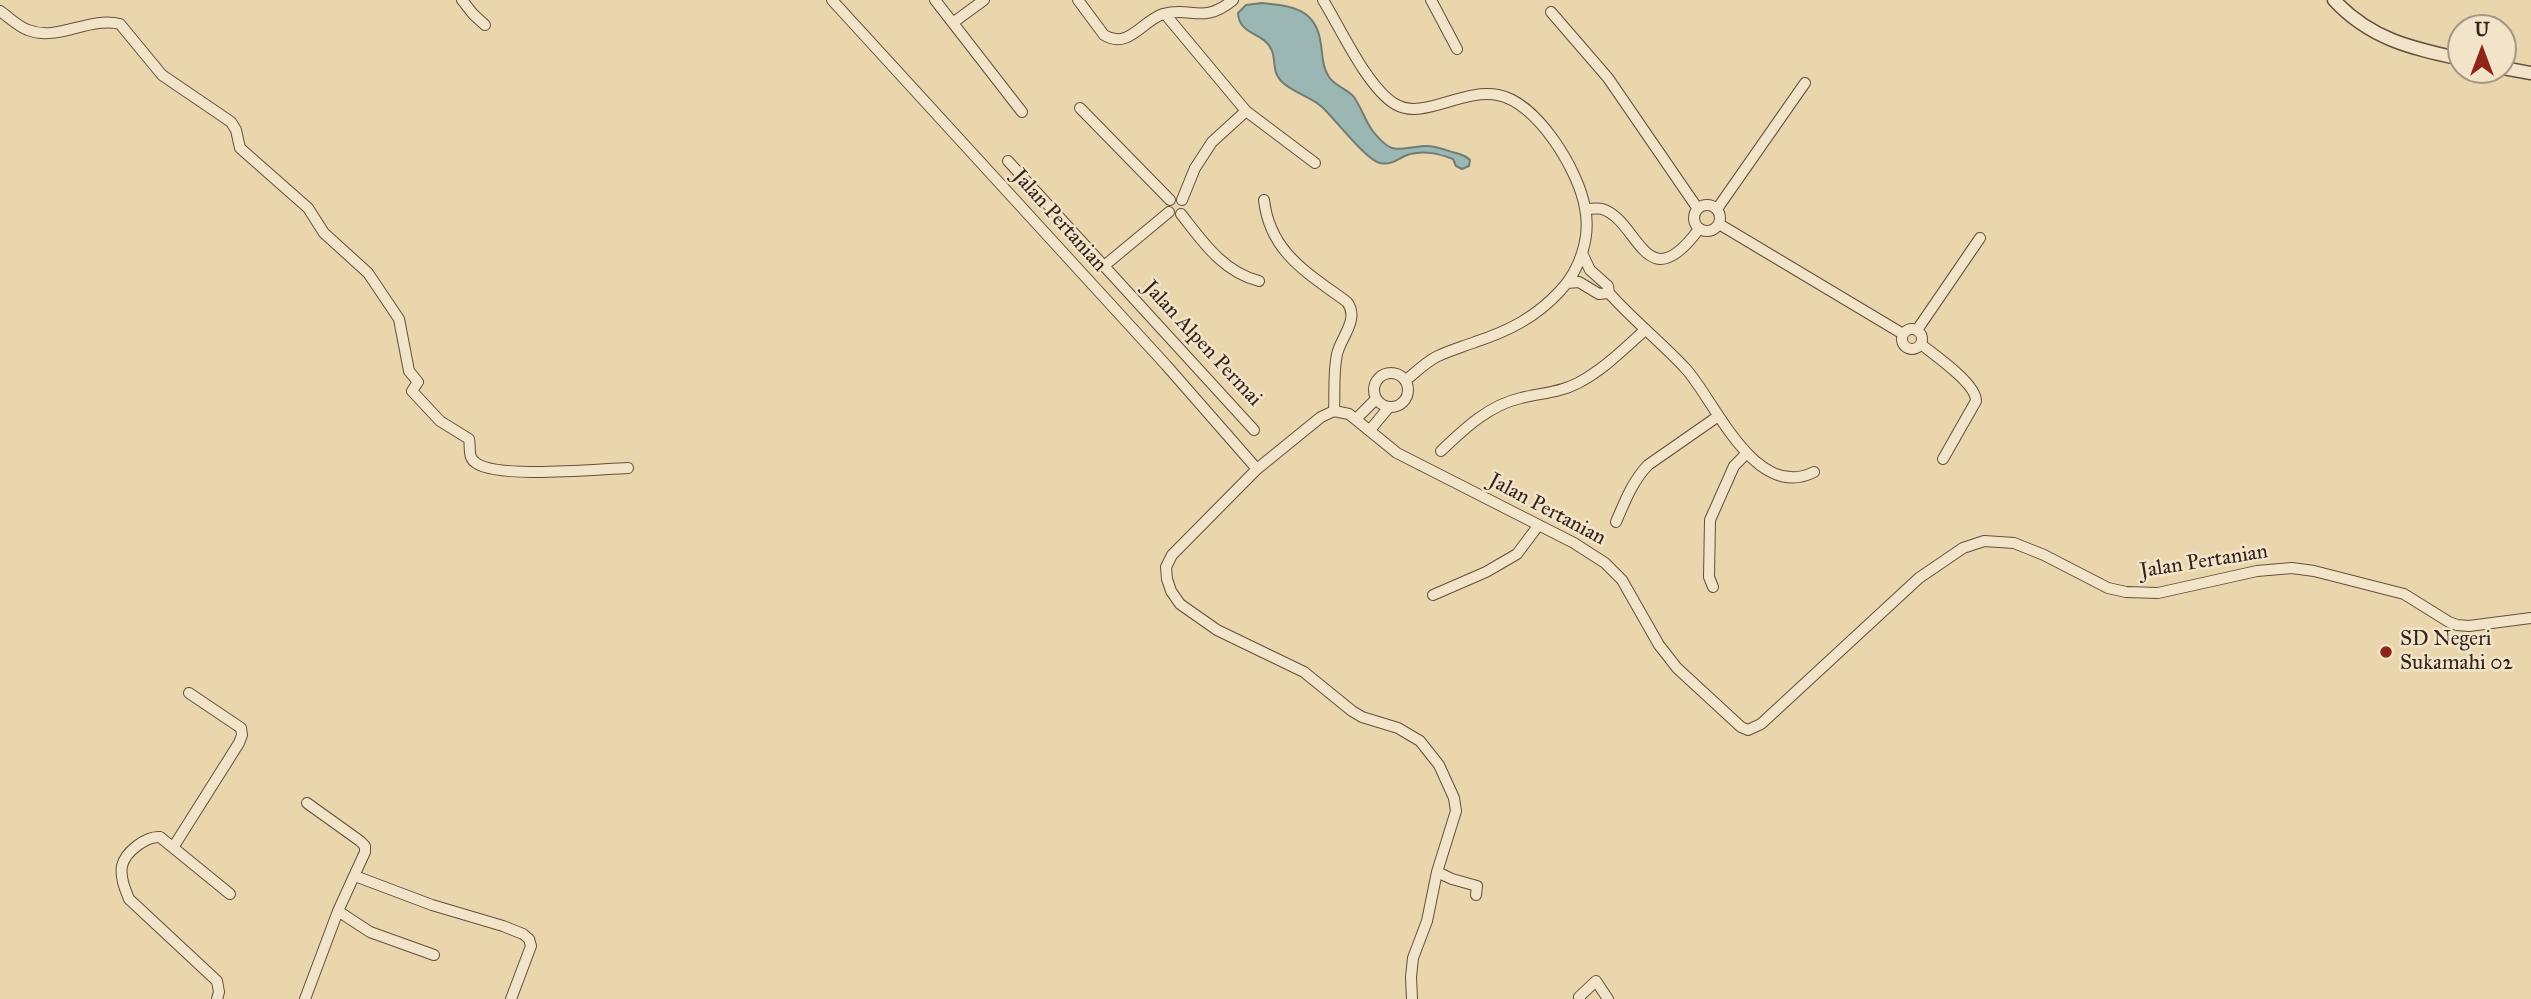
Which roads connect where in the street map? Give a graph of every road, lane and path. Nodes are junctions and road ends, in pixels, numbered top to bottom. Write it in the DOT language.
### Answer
graph roads {
  1 [pos="462,0"];
  2 [pos="832,0"];
  3 [pos="936,0"];
  4 [pos="985,0"];
  5 [pos="1078,0"];
  6 [pos="1233,0"];
  7 [pos="1323,0"];
  8 [pos="1431,0"];
  9 [pos="2334,0"];
  10 [pos="0,11"];
  11 [pos="1551,12"];
  12 [pos="1165,14"];
  13 [pos="954,22"];
  14 [pos="485,25"];
  15 [pos="1457,48"];
  16 [pos="2447,55"];
  17 [pos="1805,83"];
  18 [pos="1080,108"];
  19 [pos="1246,111"];
  20 [pos="1022,112"];
  21 [pos="1008,160"];
  22 [pos="1315,163"];
  23 [pos="1170,200"];
  24 [pos="1182,200"];
  25 [pos="1264,200"];
  26 [pos="1586,209"];
  27 [pos="1698,209"];
  28 [pos="1717,209"];
  29 [pos="1169,212"];
  30 [pos="1181,214"];
  31 [pos="1719,224"];
  32 [pos="1699,229"];
  33 [pos="1980,238"];
  34 [pos="1582,253"];
  35 [pos="1104,266"];
  36 [pos="1259,281"];
  37 [pos="1567,283"];
  38 [pos="1609,293"];
  39 [pos="1645,330"];
  40 [pos="1917,330"];
  41 [pos="1903,334"];
  42 [pos="1921,344"];
  43 [pos="1406,380"];
  44 [pos="1376,400"];
  45 [pos="1389,407"];
  46 [pos="1334,411"];
  47 [pos="1717,417"];
  48 [pos="1356,419"];
  49 [pos="1254,430"];
  50 [pos="1370,430"];
  51 [pos="1441,451"];
  52 [pos="1746,454"];
  53 [pos="1943,459"];
  54 [pos="628,468"];
  55 [pos="1257,469"];
  56 [pos="1814,472"];
  57 [pos="1616,522"];
  58 [pos="1538,526"];
  59 [pos="1713,587"];
  60 [pos="1433,595"];
  61 [pos="2531,618"];
  62 [pos="189,693"];
  63 [pos="307,803"];
  64 [pos="174,846"];
  65 [pos="1437,872"];
  66 [pos="355,876"];
  67 [pos="230,894"];
  68 [pos="1476,895"];
  69 [pos="338,911"];
  70 [pos="434,955"];
  71 [pos="217,999"];
  72 [pos="305,999"];
  73 [pos="511,999"];
  74 [pos="1412,999"];
  75 [pos="1580,999"];
  76 [pos="1608,999"];
  1 -- 14 [label="street"];
  2 -- 55 [label="street, Jalan Pertanian"];
  3 -- 13 [label="street"];
  4 -- 13 [label="street"];
  5 -- 12 [label="street"];
  6 -- 12 [label="street"];
  7 -- 26 [label="street"];
  8 -- 15 [label="street"];
  9 -- 16 [label="street"];
  10 -- 54 [label="street"];
  11 -- 27 [label="street"];
  12 -- 19 [label="street"];
  13 -- 20 [label="street"];
  17 -- 28 [label="street"];
  18 -- 23 [label="street"];
  19 -- 22 [label="street"];
  19 -- 24 [label="street"];
  21 -- 35 [label="street, Jalan Alpen Permai"];
  23 -- 24 [label="street"];
  23 -- 29 [label="street"];
  24 -- 30 [label="street"];
  25 -- 46 [label="street"];
  26 -- 32 [label="street"];
  26 -- 34 [label="street"];
  27 -- 28 [label="street"];
  27 -- 32 [label="street"];
  28 -- 31 [label="street"];
  29 -- 30 [label="street"];
  29 -- 35 [label="street"];
  30 -- 36 [label="street"];
  31 -- 32 [label="street"];
  31 -- 41 [label="street"];
  33 -- 40 [label="street"];
  34 -- 37 [label="street"];
  34 -- 38 [label="street"];
  35 -- 49 [label="street, Jalan Alpen Permai"];
  37 -- 38 [label="street"];
  37 -- 43 [label="street"];
  38 -- 39 [label="street"];
  39 -- 47 [label="street"];
  39 -- 51 [label="street"];
  40 -- 41 [label="street"];
  40 -- 42 [label="street"];
  41 -- 42 [label="street"];
  42 -- 53 [label="street"];
  43 -- 44 [label="street"];
  43 -- 45 [label="street"];
  44 -- 45 [label="street"];
  44 -- 48 [label="street"];
  45 -- 50 [label="street"];
  46 -- 48 [label="street, Jalan Pertanian"];
  46 -- 55 [label="street"];
  47 -- 52 [label="street"];
  47 -- 57 [label="street"];
  48 -- 50 [label="street, Jalan Pertanian"];
  50 -- 58 [label="street, Jalan Pertanian"];
  52 -- 56 [label="street"];
  52 -- 59 [label="street"];
  55 -- 65 [label="street"];
  58 -- 60 [label="street"];
  58 -- 61 [label="street, Jalan Pertanian"];
  62 -- 64 [label="street"];
  63 -- 66 [label="street"];
  64 -- 67 [label="street"];
  64 -- 71 [label="street"];
  65 -- 68 [label="street"];
  65 -- 74 [label="street"];
  66 -- 69 [label="street"];
  66 -- 73 [label="street"];
  69 -- 70 [label="street"];
  69 -- 72 [label="street"];
  75 -- 76 [label="street"];
}
